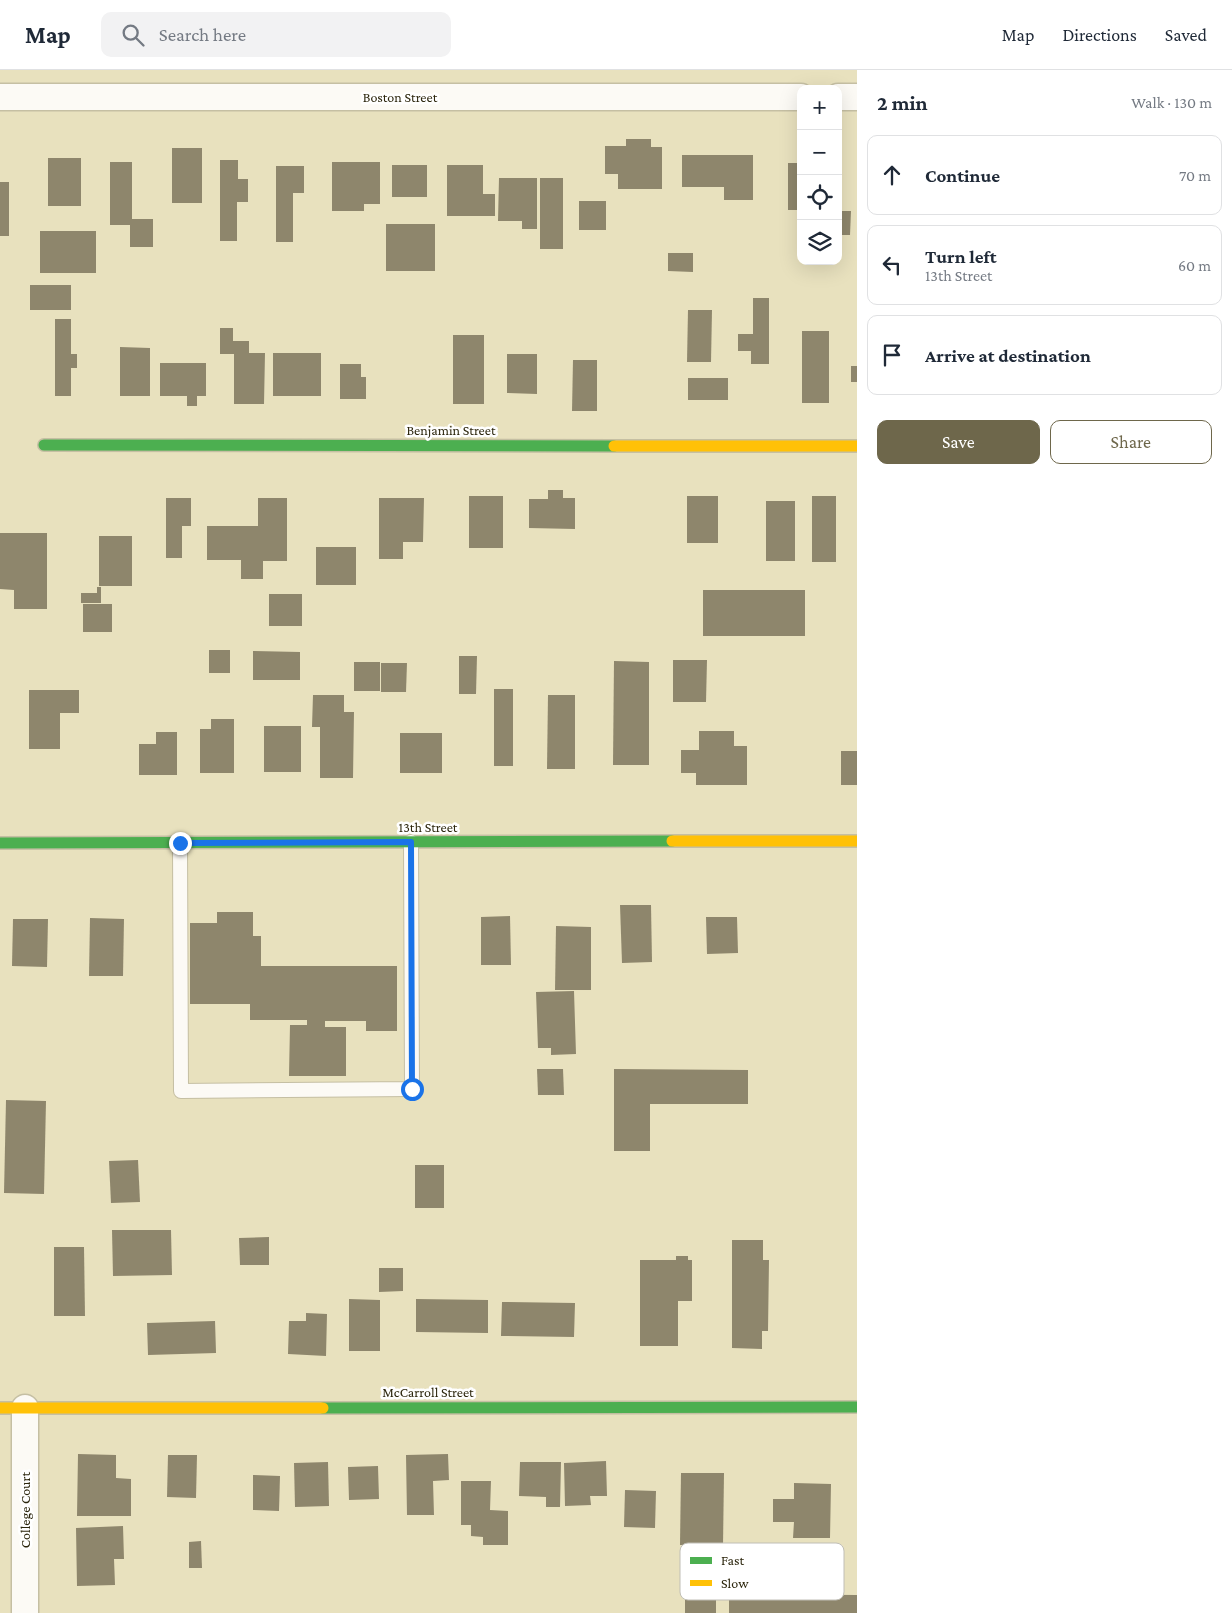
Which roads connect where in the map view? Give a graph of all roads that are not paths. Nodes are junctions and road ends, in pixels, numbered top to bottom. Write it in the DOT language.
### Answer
graph roads {
  1 [pos="0,97"];
  2 [pos="797,97"];
  3 [pos="842,97"];
  4 [pos="857,97"];
  5 [pos="44,445"];
  6 [pos="857,446"];
  7 [pos="857,841"];
  8 [pos="411,842"];
  9 [pos="0,843"];
  10 [pos="180,843"];
  11 [pos="857,1407"];
  12 [pos="13,1408"];
  13 [pos="25,1613"];
  1 -- 2 [label="street, Boston Street"];
  3 -- 4 [label="street"];
  5 -- 6 [label="street, Benjamin Street"];
  7 -- 8 [label="street, 13th Street"];
  8 -- 10 [label="street, 13th Street"];
  8 -- 10 [label="lane"];
  9 -- 10 [label="street, 13th Street"];
  11 -- 12 [label="street, McCarroll Street"];
  12 -- 13 [label="street, College Court"];
}
